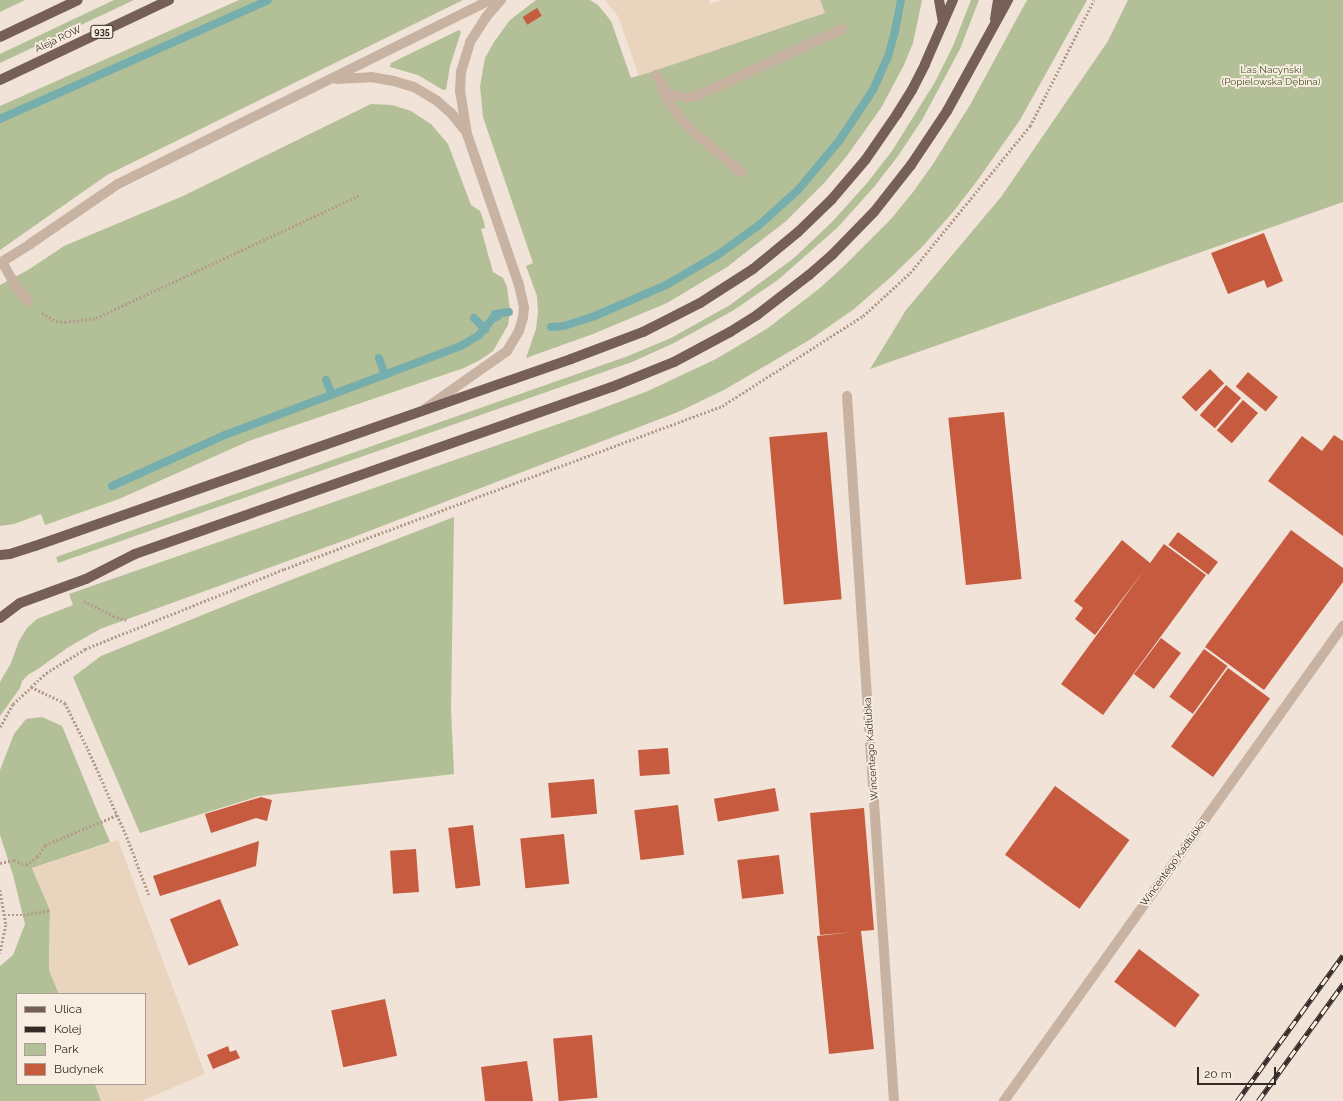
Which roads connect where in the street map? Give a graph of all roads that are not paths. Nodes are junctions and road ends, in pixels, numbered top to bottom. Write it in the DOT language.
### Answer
graph roads {
  1 [pos="78,0"];
  2 [pos="169,0"];
  3 [pos="490,0"];
  4 [pos="501,0"];
  5 [pos="939,0"];
  6 [pos="953,0"];
  7 [pos="998,0"];
  8 [pos="1008,0"];
  9 [pos="943,22"];
  10 [pos="994,25"];
  11 [pos="842,29"];
  12 [pos="0,37"];
  13 [pos="0,80"];
  14 [pos="314,88"];
  15 [pos="470,141"];
  16 [pos="742,172"];
  17 [pos="1,262"];
  18 [pos="28,301"];
  19 [pos="847,396"];
  20 [pos="419,413"];
  21 [pos="0,555"];
  22 [pos="0,618"];
  23 [pos="1343,626"];
  24 [pos="894,1101"];
  25 [pos="1004,1101"];
  1 -- 12 [label="main road"];
  2 -- 13 [label="main road, Aleja ROW / 935"];
  3 -- 14 [label="street"];
  4 -- 15 [label="street"];
  5 -- 9 [label="main road"];
  6 -- 9 [label="main road"];
  7 -- 10 [label="main road"];
  8 -- 10 [label="main road"];
  9 -- 20 [label="main road"];
  10 -- 22 [label="main road"];
  11 -- 16 [label="street"];
  14 -- 15 [label="street"];
  14 -- 17 [label="street"];
  15 -- 20 [label="street"];
  17 -- 18 [label="street"];
  19 -- 24 [label="street, Wincentego Kadłubka"];
  20 -- 21 [label="main road"];
  23 -- 25 [label="street, Wincentego Kadłubka"];
}
